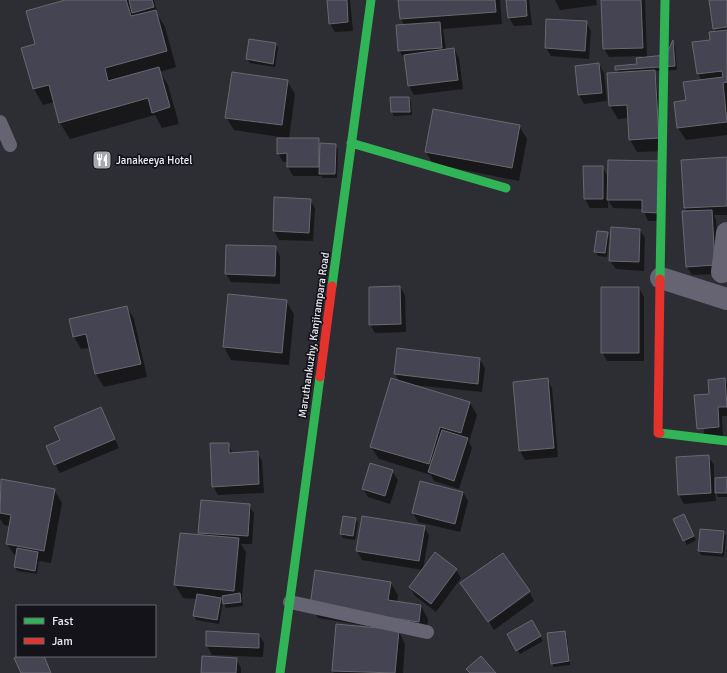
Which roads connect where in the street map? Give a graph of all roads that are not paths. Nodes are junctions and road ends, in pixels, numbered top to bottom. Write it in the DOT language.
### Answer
graph roads {
  1 [pos="371,0"];
  2 [pos="665,0"];
  3 [pos="0,122"];
  4 [pos="352,143"];
  5 [pos="10,145"];
  6 [pos="506,188"];
  7 [pos="727,234"];
  8 [pos="722,272"];
  9 [pos="661,278"];
  10 [pos="727,299"];
  11 [pos="727,441"];
  12 [pos="290,602"];
  13 [pos="426,632"];
  14 [pos="280,673"];
  1 -- 4 [label="main road, Maruthankuzhy, Kanjirampara Road"];
  2 -- 9 [label="main road"];
  3 -- 5 [label="lane"];
  4 -- 6 [label="main road"];
  4 -- 12 [label="main road, Maruthankuzhy, Kanjirampara Road"];
  7 -- 8 [label="street"];
  9 -- 10 [label="street"];
  9 -- 11 [label="main road"];
  12 -- 13 [label="lane"];
  12 -- 14 [label="main road, Maruthankuzhy, Kanjirampara Road"];
}
